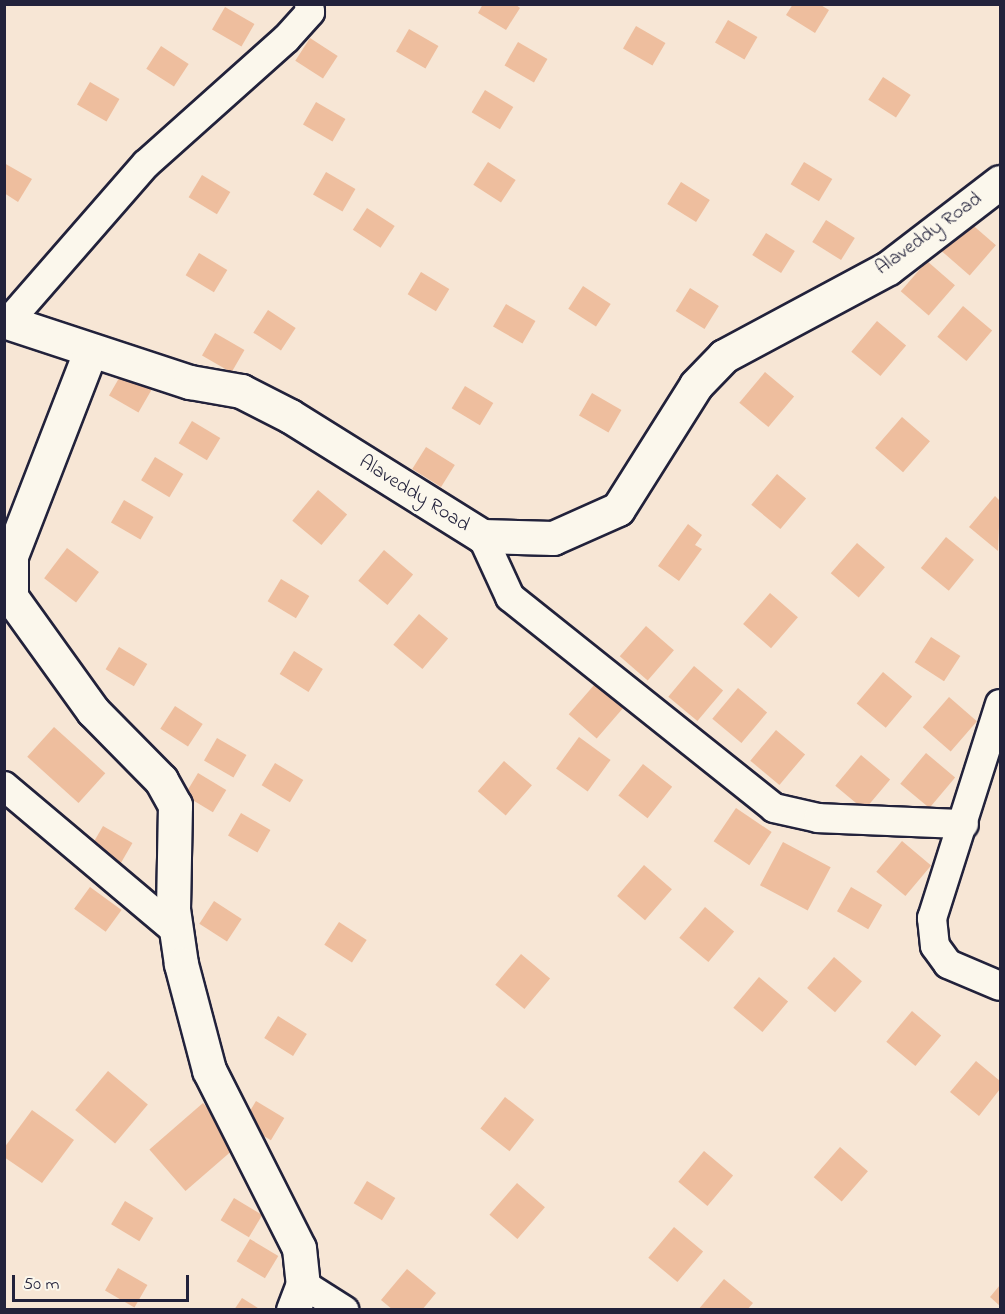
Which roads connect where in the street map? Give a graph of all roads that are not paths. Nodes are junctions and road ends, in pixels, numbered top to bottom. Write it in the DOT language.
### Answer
graph roads {
  1 [pos="309,4"];
  2 [pos="1000,182"];
  3 [pos="6,321"];
  4 [pos="90,352"];
  5 [pos="482,536"];
  6 [pos="1000,704"];
  7 [pos="4,786"];
  8 [pos="964,824"];
  9 [pos="176,931"];
  10 [pos="1000,986"];
  11 [pos="298,1297"];
  12 [pos="344,1310"];
  1 -- 3 [label="street"];
  2 -- 5 [label="street, Alaveddy Road"];
  3 -- 4 [label="street, Alaveddy Road"];
  4 -- 5 [label="street, Alaveddy Road"];
  4 -- 9 [label="street"];
  5 -- 8 [label="street"];
  6 -- 8 [label="street"];
  7 -- 9 [label="street"];
  8 -- 10 [label="street"];
  9 -- 11 [label="street"];
  11 -- 12 [label="street"];
}
